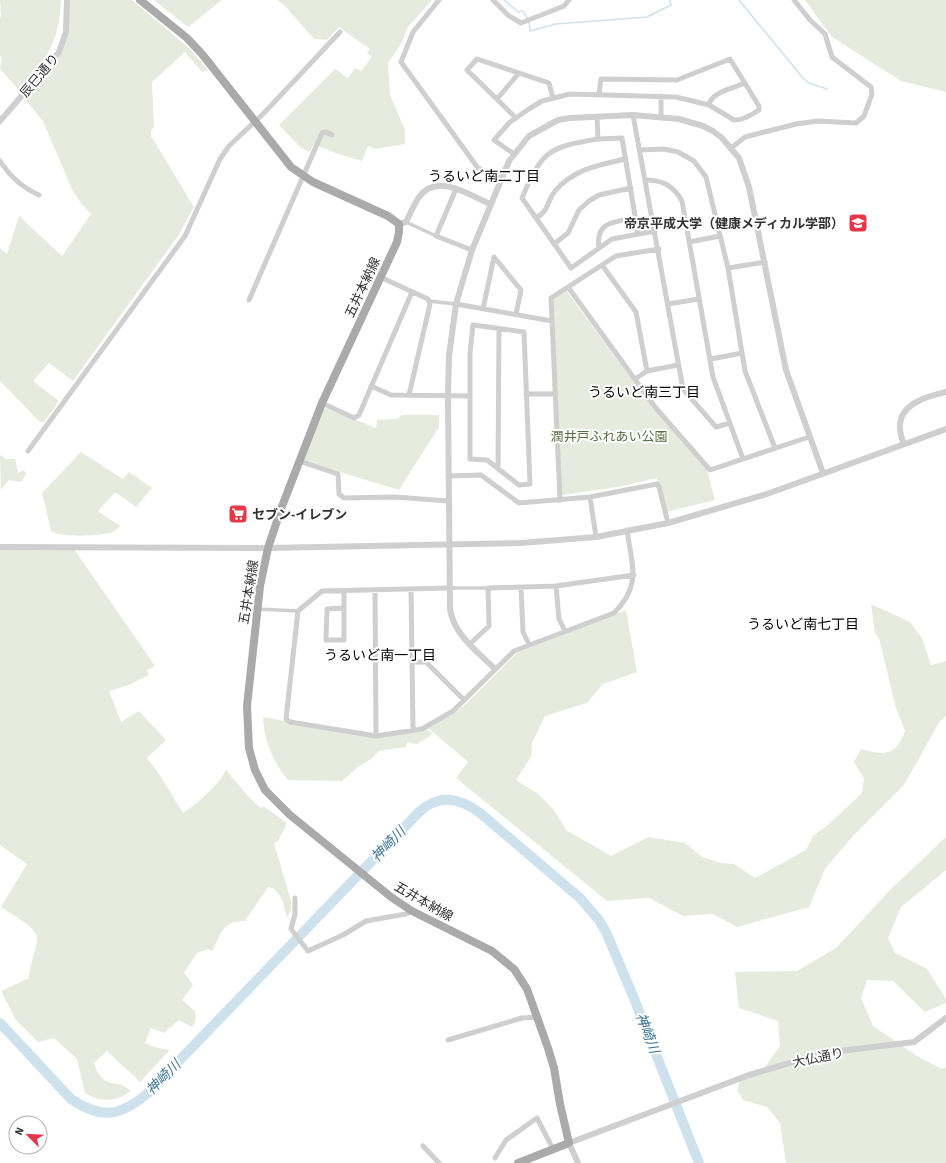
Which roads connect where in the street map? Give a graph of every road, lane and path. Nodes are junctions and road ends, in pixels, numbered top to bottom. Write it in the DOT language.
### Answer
graph roads {
  1 [pos="67,0"];
  2 [pos="140,0"];
  3 [pos="435,0"];
  4 [pos="439,0"];
  5 [pos="492,0"];
  6 [pos="569,0"];
  7 [pos="794,0"];
  8 [pos="434,6"];
  9 [pos="340,32"];
  10 [pos="519,73"];
  11 [pos="745,83"];
  12 [pos="599,94"];
  13 [pos="661,96"];
  14 [pos="553,98"];
  15 [pos="497,99"];
  16 [pos="709,105"];
  17 [pos="633,115"];
  18 [pos="597,117"];
  19 [pos="661,117"];
  20 [pos="516,118"];
  21 [pos="0,121"];
  22 [pos="255,121"];
  23 [pos="332,135"];
  24 [pos="598,139"];
  25 [pos="731,148"];
  26 [pos="640,150"];
  27 [pos="514,154"];
  28 [pos="626,159"];
  29 [pos="0,161"];
  30 [pos="303,176"];
  31 [pos="501,178"];
  32 [pos="645,180"];
  33 [pos="630,188"];
  34 [pos="456,189"];
  35 [pos="39,195"];
  36 [pos="490,204"];
  37 [pos="536,218"];
  38 [pos="636,218"];
  39 [pos="403,223"];
  40 [pos="655,231"];
  41 [pos="638,234"];
  42 [pos="436,236"];
  43 [pos="720,236"];
  44 [pos="689,242"];
  45 [pos="554,244"];
  46 [pos="599,247"];
  47 [pos="658,249"];
  48 [pos="472,250"];
  49 [pos="765,262"];
  50 [pos="602,265"];
  51 [pos="728,268"];
  52 [pos="380,277"];
  53 [pos="568,287"];
  54 [pos="412,292"];
  55 [pos="698,299"];
  56 [pos="249,300"];
  57 [pos="430,301"];
  58 [pos="456,304"];
  59 [pos="668,304"];
  60 [pos="483,309"];
  61 [pos="516,314"];
  62 [pos="552,321"];
  63 [pos="499,328"];
  64 [pos="742,353"];
  65 [pos="711,359"];
  66 [pos="678,365"];
  67 [pos="647,371"];
  68 [pos="635,380"];
  69 [pos="371,386"];
  70 [pos="946,392"];
  71 [pos="526,394"];
  72 [pos="554,394"];
  73 [pos="409,395"];
  74 [pos="448,396"];
  75 [pos="470,396"];
  76 [pos="322,403"];
  77 [pos="730,423"];
  78 [pos="946,430"];
  79 [pos="809,437"];
  80 [pos="904,443"];
  81 [pos="775,448"];
  82 [pos="28,451"];
  83 [pos="743,459"];
  84 [pos="299,460"];
  85 [pos="498,468"];
  86 [pos="823,473"];
  87 [pos="448,476"];
  88 [pos="590,497"];
  89 [pos="560,500"];
  90 [pos="448,502"];
  91 [pos="668,523"];
  92 [pos="627,530"];
  93 [pos="596,537"];
  94 [pos="450,544"];
  95 [pos="0,547"];
  96 [pos="268,548"];
  97 [pos="634,576"];
  98 [pos="556,586"];
  99 [pos="449,588"];
  100 [pos="488,588"];
  101 [pos="521,588"];
  102 [pos="411,589"];
  103 [pos="375,590"];
  104 [pos="344,591"];
  105 [pos="344,608"];
  106 [pos="256,609"];
  107 [pos="298,611"];
  108 [pos="565,631"];
  109 [pos="470,644"];
  110 [pos="529,644"];
  111 [pos="412,662"];
  112 [pos="494,669"];
  113 [pos="464,700"];
  114 [pos="413,730"];
  115 [pos="376,736"];
  116 [pos="295,898"];
  117 [pos="412,911"];
  118 [pos="537,1017"];
  119 [pos="946,1018"];
  120 [pos="448,1040"];
  121 [pos="569,1143"];
  122 [pos="422,1146"];
  123 [pos="553,1149"];
  124 [pos="495,1158"];
  125 [pos="439,1163"];
  126 [pos="518,1163"];
  127 [pos="578,1163"];
  1 -- 21 [label="street, 辰巳通り"];
  2 -- 22 [label="main road"];
  3 -- 8 [label="street"];
  4 -- 8 [label="street"];
  5 -- 6 [label="street"];
  7 -- 25 [label="street"];
  8 -- 31 [label="street"];
  9 -- 22 [label="street"];
  10 -- 14 [label="street"];
  10 -- 15 [label="street"];
  10 -- 15 [label="street"];
  11 -- 12 [label="street"];
  11 -- 16 [label="street"];
  11 -- 16 [label="street"];
  12 -- 13 [label="street"];
  12 -- 14 [label="street"];
  13 -- 16 [label="street"];
  13 -- 19 [label="street"];
  14 -- 20 [label="street"];
  15 -- 20 [label="street"];
  17 -- 18 [label="street"];
  17 -- 19 [label="street"];
  17 -- 26 [label="street"];
  18 -- 24 [label="street"];
  18 -- 27 [label="street"];
  19 -- 25 [label="street"];
  20 -- 27 [label="street"];
  22 -- 30 [label="main road"];
  22 -- 82 [label="street"];
  23 -- 30 [label="street"];
  24 -- 28 [label="street"];
  24 -- 37 [label="street"];
  25 -- 49 [label="street"];
  26 -- 32 [label="street"];
  26 -- 43 [label="street"];
  27 -- 31 [label="street"];
  28 -- 33 [label="street"];
  28 -- 37 [label="street"];
  29 -- 35 [label="street"];
  30 -- 39 [label="main road"];
  30 -- 56 [label="street"];
  31 -- 36 [label="street"];
  32 -- 40 [label="street"];
  32 -- 44 [label="street"];
  33 -- 38 [label="street"];
  33 -- 45 [label="street"];
  34 -- 36 [label="street"];
  34 -- 39 [label="street"];
  34 -- 42 [label="street"];
  36 -- 48 [label="street"];
  37 -- 45 [label="street"];
  38 -- 41 [label="street"];
  38 -- 46 [label="street"];
  39 -- 42 [label="street"];
  39 -- 52 [label="main road, 五井本納線"];
  40 -- 41 [label="street"];
  40 -- 47 [label="street"];
  41 -- 46 [label="street"];
  42 -- 48 [label="street"];
  43 -- 44 [label="street"];
  43 -- 51 [label="street"];
  44 -- 55 [label="street"];
  45 -- 46 [label="street"];
  47 -- 50 [label="street"];
  47 -- 59 [label="street"];
  48 -- 58 [label="street"];
  49 -- 51 [label="street"];
  49 -- 79 [label="street"];
  50 -- 53 [label="street"];
  50 -- 67 [label="street"];
  51 -- 64 [label="street"];
  52 -- 54 [label="street"];
  52 -- 76 [label="main road, 五井本納線"];
  53 -- 62 [label="street"];
  53 -- 68 [label="street"];
  54 -- 57 [label="street"];
  54 -- 69 [label="street"];
  55 -- 59 [label="street"];
  55 -- 65 [label="street"];
  57 -- 58 [label="street"];
  57 -- 73 [label="street"];
  58 -- 60 [label="street"];
  58 -- 74 [label="street"];
  59 -- 66 [label="street"];
  60 -- 61 [label="street"];
  60 -- 61 [label="street"];
  61 -- 62 [label="street"];
  62 -- 72 [label="street"];
  63 -- 71 [label="street"];
  63 -- 75 [label="street"];
  63 -- 85 [label="street"];
  64 -- 65 [label="street"];
  64 -- 81 [label="street"];
  65 -- 77 [label="street"];
  66 -- 67 [label="street"];
  66 -- 77 [label="street"];
  67 -- 68 [label="street"];
  68 -- 83 [label="street"];
  69 -- 73 [label="street"];
  69 -- 76 [label="street"];
  70 -- 80 [label="street"];
  71 -- 72 [label="street"];
  71 -- 85 [label="street"];
  72 -- 89 [label="street"];
  73 -- 74 [label="street"];
  74 -- 75 [label="street"];
  74 -- 87 [label="street"];
  75 -- 85 [label="street"];
  76 -- 84 [label="main road, 五井本納線"];
  77 -- 83 [label="street"];
  78 -- 80 [label="street"];
  79 -- 81 [label="street"];
  79 -- 86 [label="street"];
  80 -- 86 [label="street"];
  81 -- 83 [label="street"];
  84 -- 90 [label="street"];
  84 -- 96 [label="main road, 五井本納線"];
  86 -- 91 [label="street"];
  87 -- 89 [label="street"];
  87 -- 90 [label="street"];
  88 -- 89 [label="street"];
  88 -- 91 [label="street"];
  88 -- 93 [label="street"];
  90 -- 94 [label="street"];
  91 -- 92 [label="street"];
  92 -- 93 [label="street"];
  92 -- 97 [label="street"];
  93 -- 94 [label="street"];
  94 -- 96 [label="street"];
  94 -- 99 [label="street"];
  95 -- 96 [label="street"];
  96 -- 106 [label="main road, 五井本納線"];
  97 -- 98 [label="street"];
  97 -- 108 [label="street"];
  98 -- 101 [label="street"];
  98 -- 108 [label="street"];
  99 -- 100 [label="street"];
  99 -- 102 [label="street"];
  99 -- 109 [label="street"];
  100 -- 101 [label="street"];
  100 -- 109 [label="street"];
  101 -- 110 [label="street"];
  102 -- 103 [label="street"];
  102 -- 111 [label="street"];
  103 -- 104 [label="street"];
  103 -- 115 [label="street"];
  104 -- 105 [label="street"];
  104 -- 107 [label="street"];
  105 -- 105 [label="street"];
  106 -- 107 [label="street"];
  106 -- 117 [label="main road, 五井本納線"];
  107 -- 115 [label="street"];
  108 -- 110 [label="street"];
  109 -- 112 [label="street"];
  110 -- 112 [label="street"];
  111 -- 113 [label="street"];
  111 -- 114 [label="street"];
  112 -- 113 [label="street"];
  113 -- 114 [label="street"];
  114 -- 115 [label="street"];
  116 -- 117 [label="street"];
  117 -- 118 [label="main road, 五井本納線"];
  118 -- 120 [label="street"];
  118 -- 121 [label="main road, 五井本納線"];
  119 -- 121 [label="street, 大仏通り"];
  121 -- 123 [label="main road"];
  121 -- 127 [label="street"];
  122 -- 125 [label="street"];
  123 -- 124 [label="street"];
  123 -- 126 [label="main road"];
}
